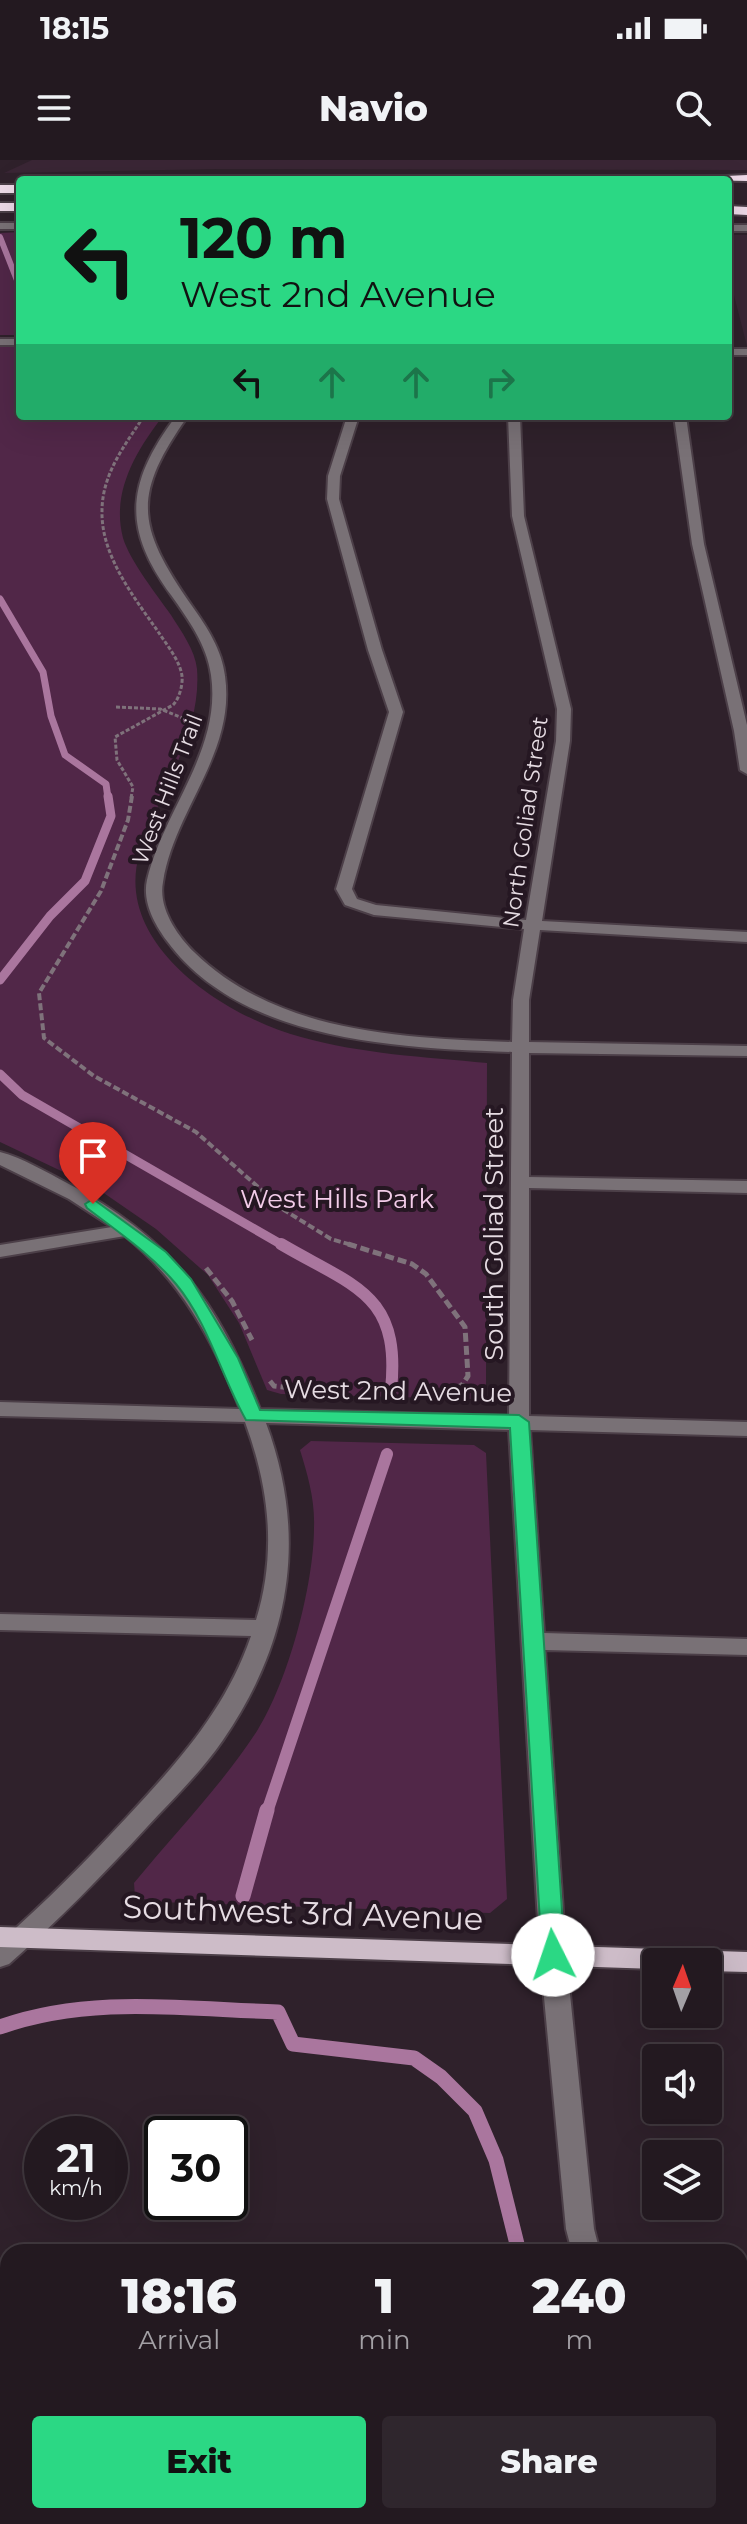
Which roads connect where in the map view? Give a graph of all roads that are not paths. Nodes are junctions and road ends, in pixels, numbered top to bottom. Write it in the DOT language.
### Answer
graph roads {
  1 [pos="179,420"];
  2 [pos="352,420"];
  3 [pos="514,420"];
  4 [pos="681,420"];
  5 [pos="747,770"];
  6 [pos="532,925"];
  7 [pos="747,937"];
  8 [pos="520,1047"];
  9 [pos="747,1051"];
  10 [pos="0,1158"];
  11 [pos="521,1182"];
  12 [pos="747,1187"];
  13 [pos="128,1230"];
  14 [pos="0,1251"];
  15 [pos="0,1409"];
  16 [pos="253,1416"];
  17 [pos="519,1422"];
  18 [pos="747,1429"];
  19 [pos="0,1622"];
  20 [pos="265,1628"];
  21 [pos="534,1641"];
  22 [pos="747,1647"];
  23 [pos="11,1938"];
  24 [pos="553,1955"];
  25 [pos="0,1957"];
  26 [pos="747,1962"];
  27 [pos="584,2244"];
  1 -- 8 [label="street, West Hills Trail"];
  2 -- 6 [label="street"];
  3 -- 6 [label="street, North Goliad Street"];
  4 -- 5 [label="street"];
  6 -- 7 [label="street"];
  6 -- 8 [label="street, North Goliad Street"];
  8 -- 9 [label="street, West Hills Trail"];
  8 -- 11 [label="street, South Goliad Street"];
  10 -- 13 [label="street"];
  11 -- 12 [label="street"];
  11 -- 17 [label="street, South Goliad Street"];
  13 -- 14 [label="street"];
  13 -- 16 [label="street"];
  15 -- 16 [label="street, West 2nd Avenue"];
  16 -- 17 [label="street, West 2nd Avenue"];
  16 -- 20 [label="street"];
  17 -- 18 [label="street, West 2nd Avenue"];
  17 -- 21 [label="street, South Goliad Street"];
  19 -- 20 [label="street"];
  20 -- 23 [label="street"];
  21 -- 22 [label="street"];
  21 -- 24 [label="street, South Goliad Street"];
  23 -- 24 [label="main road, Southwest 3rd Avenue"];
  23 -- 25 [label="street"];
  24 -- 26 [label="main road, Southwest 3rd Avenue"];
  24 -- 27 [label="street, South Goliad Street"];
}
